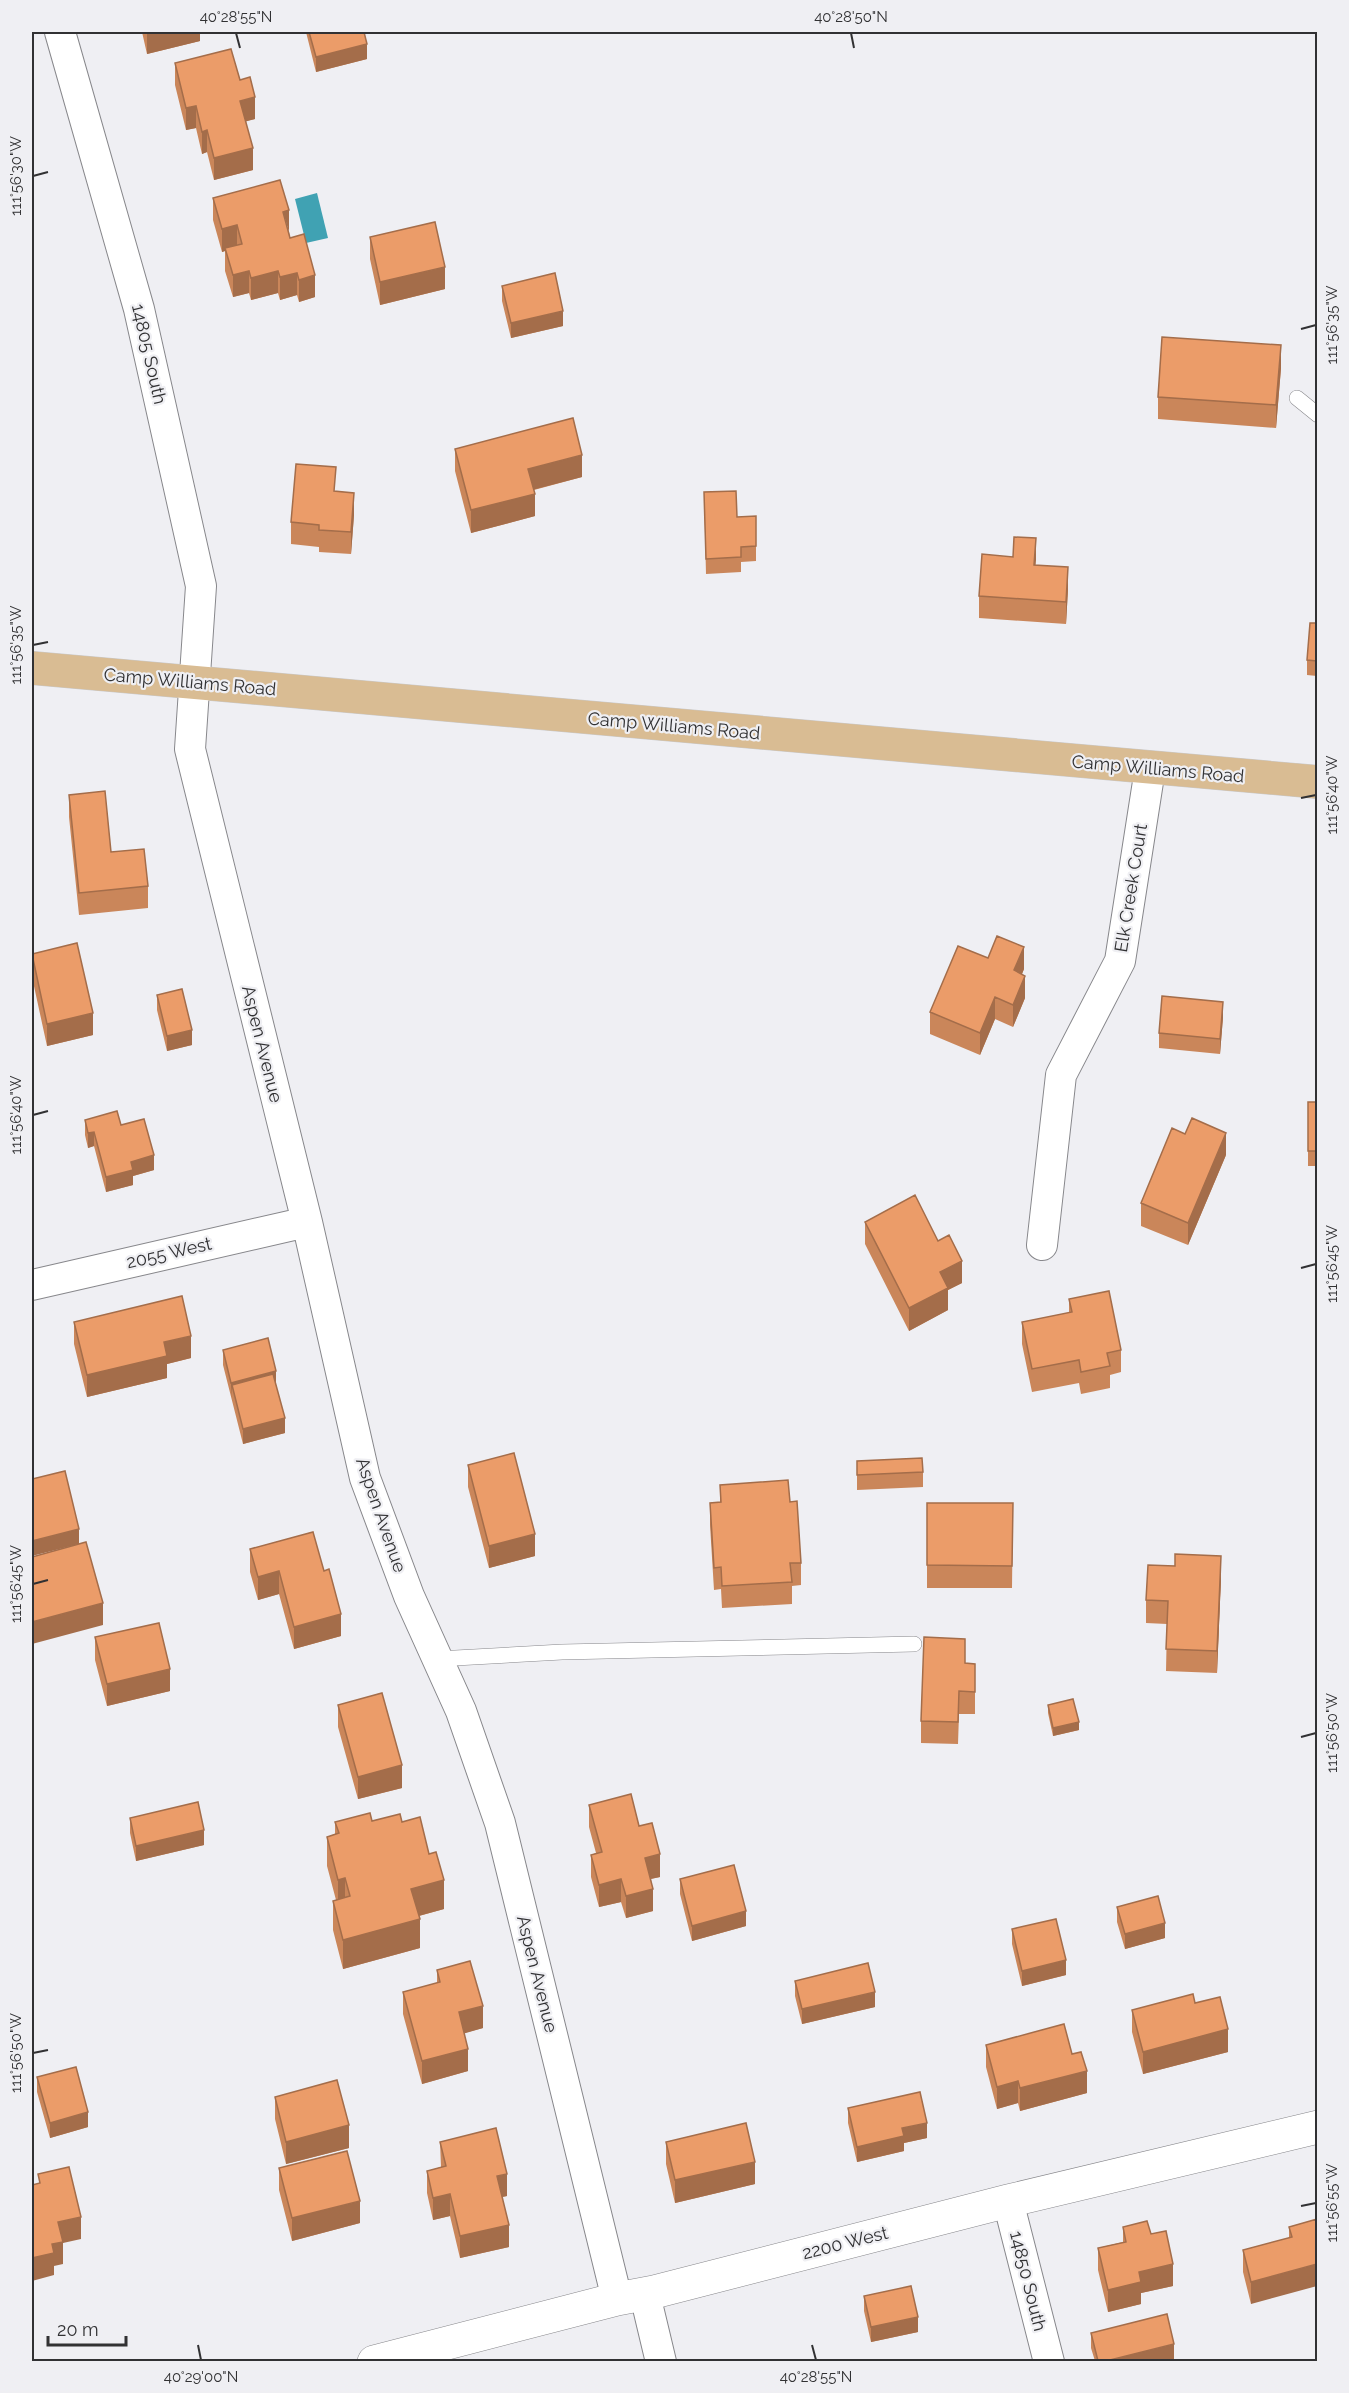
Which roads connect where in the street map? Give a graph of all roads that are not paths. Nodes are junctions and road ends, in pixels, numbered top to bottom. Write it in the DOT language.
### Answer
graph roads {
  1 [pos="60,32"];
  2 [pos="1297,398"];
  3 [pos="1317,415"];
  4 [pos="32,668"];
  5 [pos="194,682"];
  6 [pos="1150,769"];
  7 [pos="1317,782"];
  8 [pos="307,1222"];
  9 [pos="1042,1245"];
  10 [pos="32,1285"];
  11 [pos="914,1644"];
  12 [pos="436,1659"];
  13 [pos="1317,2127"];
  14 [pos="1008,2201"];
  15 [pos="631,2297"];
  16 [pos="374,2361"];
  17 [pos="661,2361"];
  18 [pos="1049,2361"];
  1 -- 5 [label="street, 14805 South"];
  2 -- 3 [label="lane"];
  4 -- 5 [label="main road, Camp Williams Road"];
  5 -- 6 [label="main road, Camp Williams Road"];
  5 -- 8 [label="street, Aspen Avenue"];
  6 -- 7 [label="main road, Camp Williams Road"];
  6 -- 9 [label="street, Elk Creek Court"];
  8 -- 10 [label="street, 2055 West"];
  8 -- 12 [label="street, Aspen Avenue"];
  11 -- 12 [label="lane"];
  12 -- 15 [label="street, Aspen Avenue"];
  13 -- 14 [label="street, 2200 West"];
  14 -- 15 [label="street, 2200 West"];
  14 -- 18 [label="street, 14850 South"];
  15 -- 16 [label="street, 2200 West"];
  15 -- 17 [label="street, Aspen Avenue"];
}
